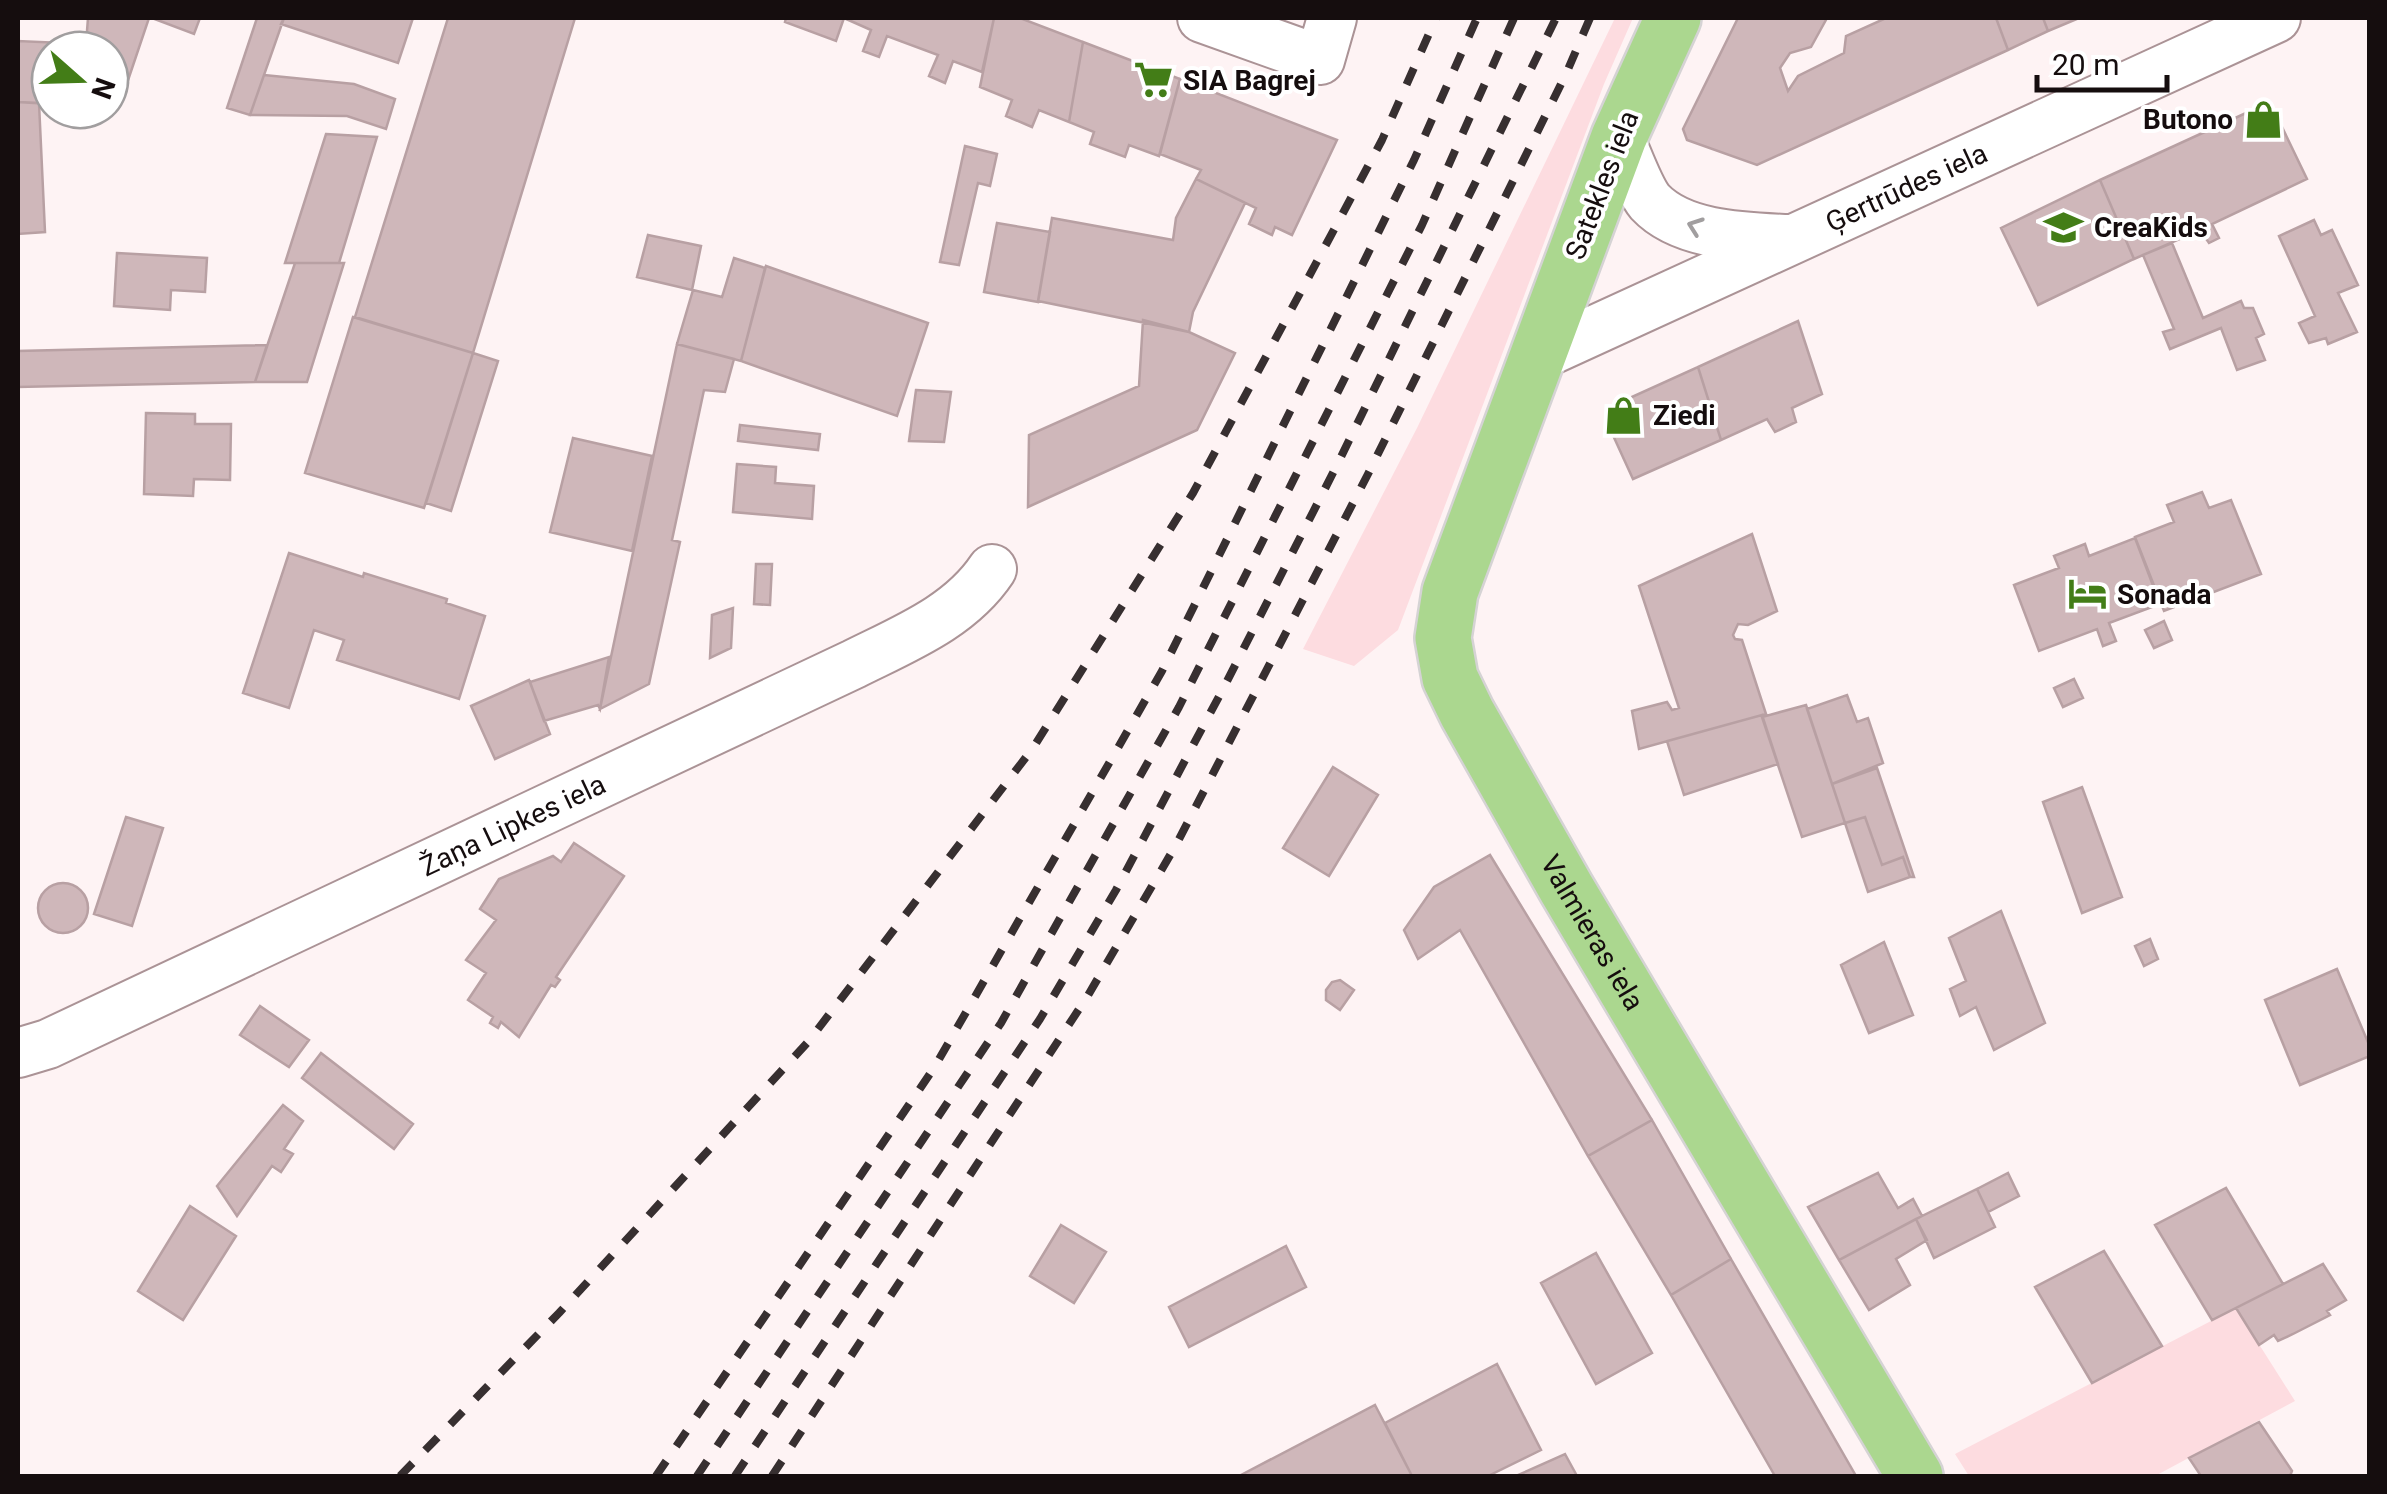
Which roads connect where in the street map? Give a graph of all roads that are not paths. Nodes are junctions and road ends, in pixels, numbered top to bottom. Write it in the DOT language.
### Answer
graph roads {
  1 [pos="1202,18"];
  2 [pos="1674,18"];
  3 [pos="2276,18"];
  4 [pos="1326,39"];
  5 [pos="1619,138"];
  6 [pos="1790,240"];
  7 [pos="1538,356"];
  8 [pos="992,570"];
  9 [pos="18,1054"];
  10 [pos="1916,1476"];
  1 -- 4 [label="street"];
  2 -- 5 [label="main road, Satekles iela"];
  3 -- 6 [label="street, Ģertrūdes iela"];
  6 -- 5 [label="street, one-way"];
  5 -- 7 [label="main road, Satekles iela"];
  6 -- 7 [label="street, Ģertrūdes iela"];
  7 -- 10 [label="main road, Valmieras iela"];
  8 -- 9 [label="street, Žaņa Lipkes iela"];
}
